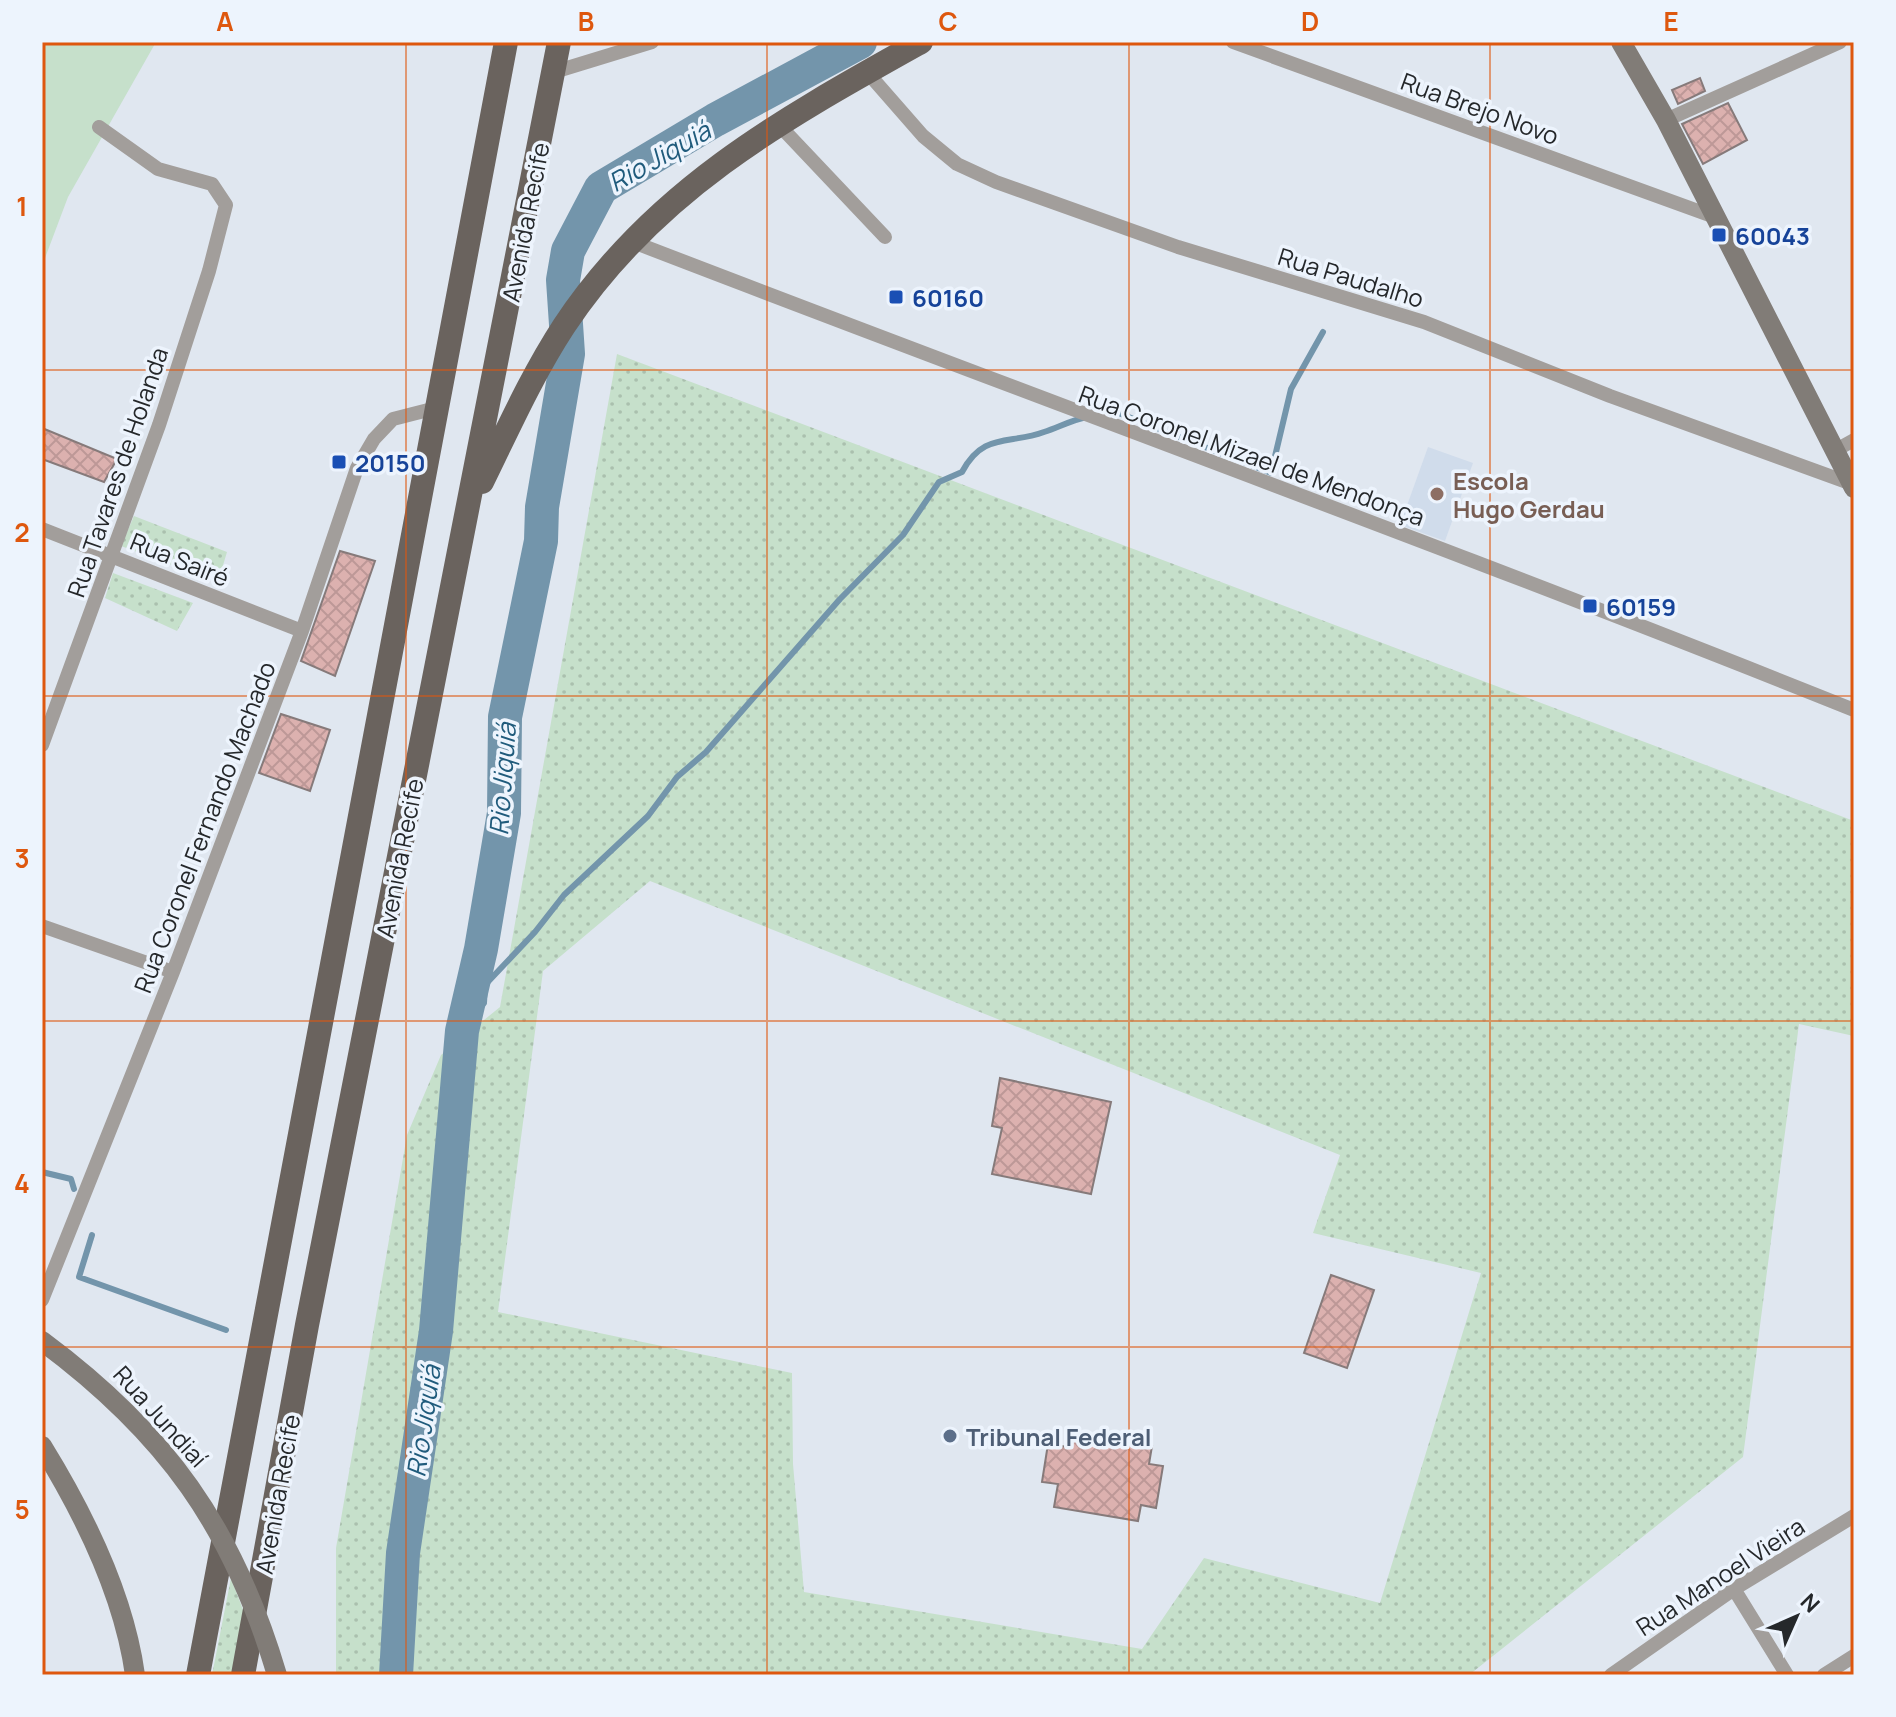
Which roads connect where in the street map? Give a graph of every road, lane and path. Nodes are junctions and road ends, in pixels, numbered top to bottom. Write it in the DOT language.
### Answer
graph roads {
  1 [pos="506,42"];
  2 [pos="559,42"];
  3 [pos="652,42"];
  4 [pos="921,42"];
  5 [pos="1233,42"];
  6 [pos="1621,42"];
  7 [pos="1840,42"];
  8 [pos="554,72"];
  9 [pos="867,72"];
  10 [pos="1666,120"];
  11 [pos="779,125"];
  12 [pos="99,127"];
  13 [pos="1712,216"];
  14 [pos="885,237"];
  15 [pos="633,242"];
  16 [pos="436,408"];
  17 [pos="1845,445"];
  18 [pos="1853,486"];
  19 [pos="465,516"];
  20 [pos="42,529"];
  21 [pos="112,556"];
  22 [pos="302,631"];
  23 [pos="1854,710"];
  24 [pos="42,745"];
  25 [pos="42,926"];
  26 [pos="173,972"];
  27 [pos="42,1297"];
  28 [pos="42,1341"];
  29 [pos="42,1446"];
  30 [pos="1854,1516"];
  31 [pos="1734,1589"];
  32 [pos="1854,1656"];
  33 [pos="135,1675"];
  34 [pos="198,1675"];
  35 [pos="243,1675"];
  36 [pos="277,1675"];
  37 [pos="1611,1675"];
  38 [pos="1787,1675"];
  39 [pos="1824,1675"];
  1 -- 16 [label="main road, Avenida Recife"];
  2 -- 8 [label="main road, Avenida Recife"];
  3 -- 8 [label="street"];
  4 -- 9 [label="main road"];
  5 -- 13 [label="street, Rua Brejo Novo"];
  6 -- 10 [label="main road"];
  7 -- 10 [label="street"];
  8 -- 19 [label="main road, Avenida Recife"];
  9 -- 11 [label="main road"];
  9 -- 18 [label="street, Rua Paudalho"];
  10 -- 13 [label="main road"];
  11 -- 14 [label="street"];
  11 -- 15 [label="main road"];
  12 -- 21 [label="street, Rua Tavares de Holanda"];
  13 -- 17 [label="main road"];
  15 -- 19 [label="main road"];
  15 -- 23 [label="street, Rua Coronel Mizael de Mendonça"];
  16 -- 22 [label="street, Rua Coronel Fernando Machado"];
  16 -- 34 [label="main road, Avenida Recife"];
  17 -- 18 [label="main road"];
  19 -- 35 [label="main road, Avenida Recife"];
  20 -- 21 [label="street, Rua Sairé"];
  21 -- 22 [label="street, Rua Sairé"];
  21 -- 24 [label="street, Rua Tavares de Holanda"];
  22 -- 26 [label="street, Rua Coronel Fernando Machado"];
  25 -- 26 [label="street"];
  26 -- 27 [label="street, Rua Coronel Fernando Machado"];
  28 -- 36 [label="main road, Rua Jundiaí, bridge"];
  29 -- 33 [label="main road"];
  30 -- 31 [label="street, Rua Manoel Vieira"];
  31 -- 37 [label="street, Rua Manoel Vieira"];
  31 -- 38 [label="street"];
  32 -- 39 [label="street"];
}
